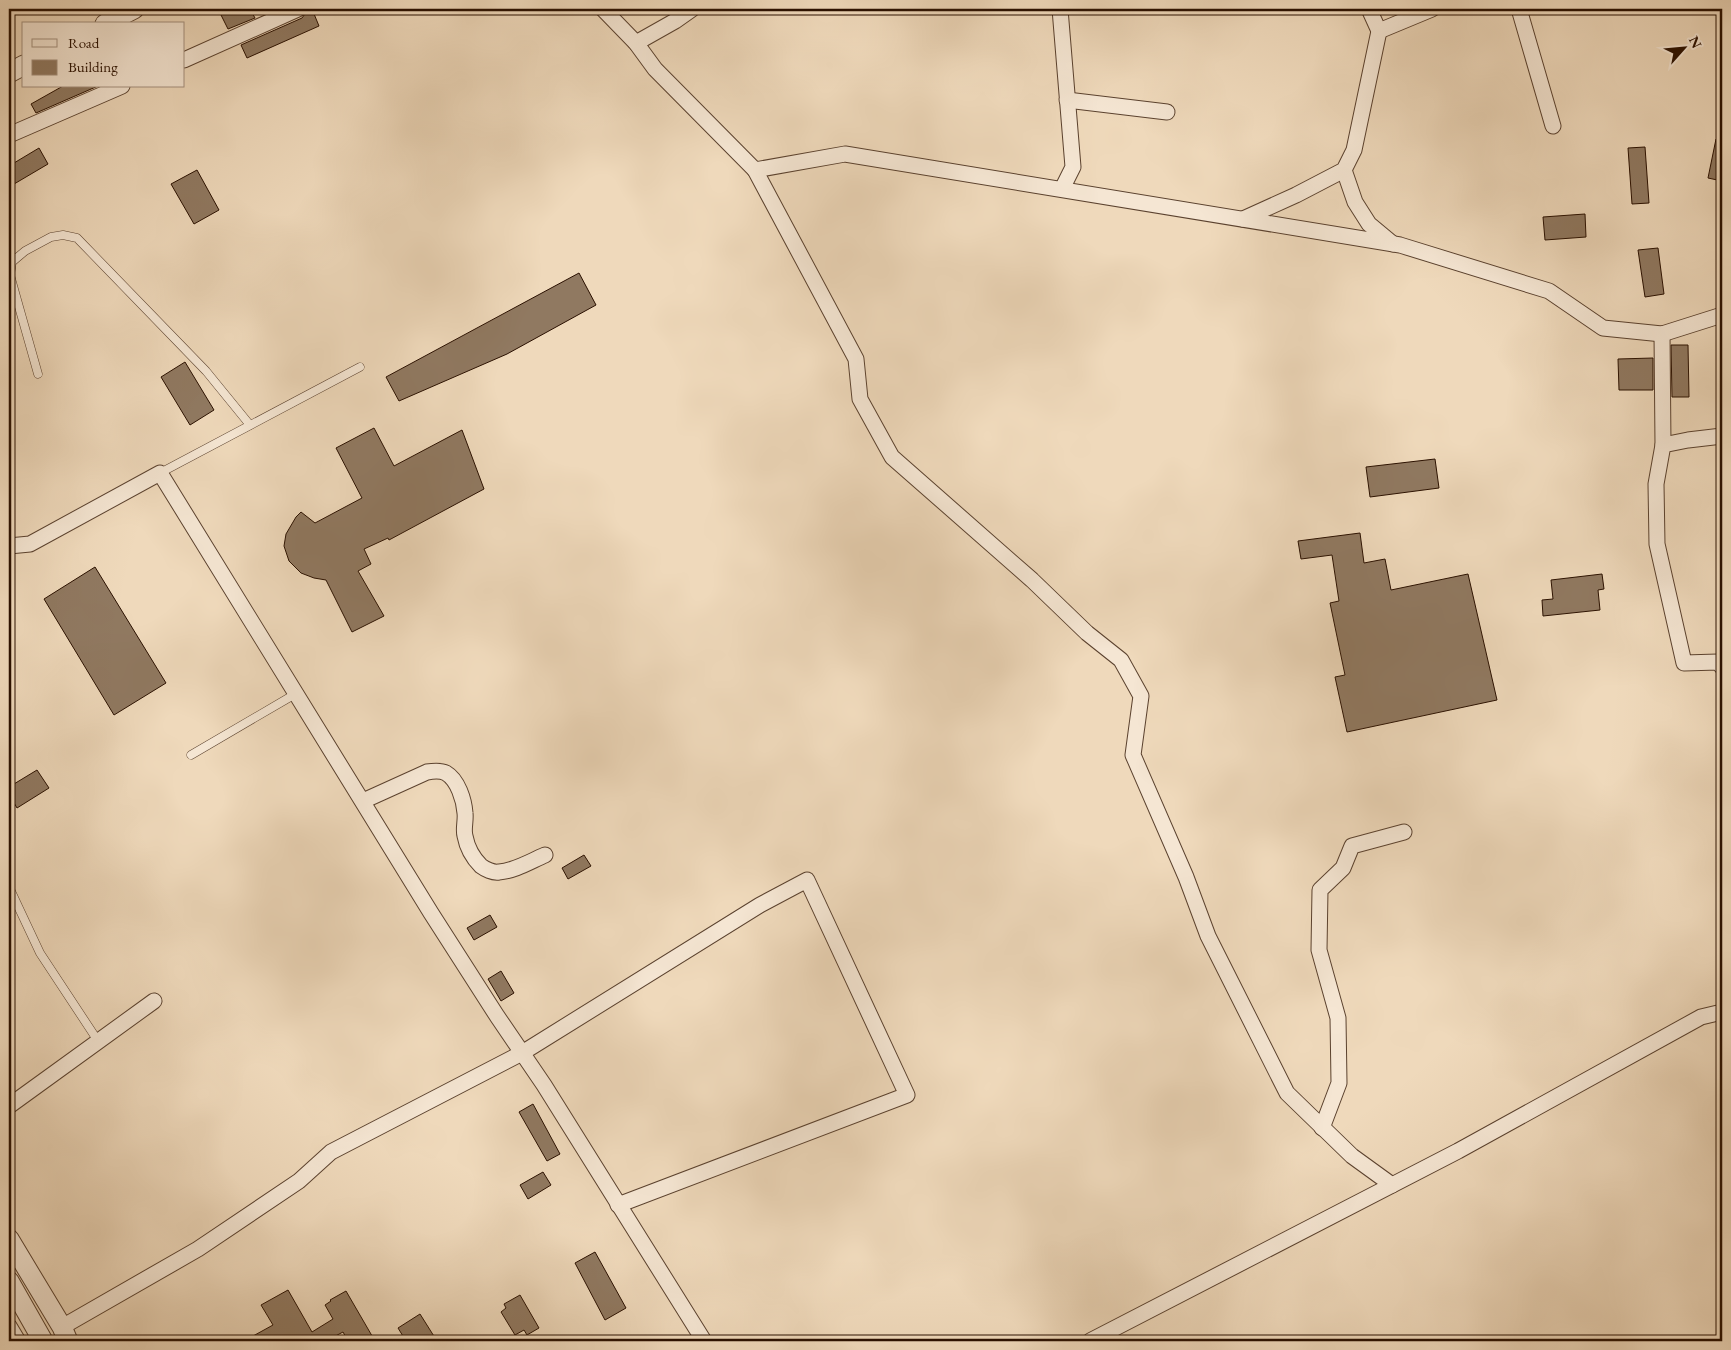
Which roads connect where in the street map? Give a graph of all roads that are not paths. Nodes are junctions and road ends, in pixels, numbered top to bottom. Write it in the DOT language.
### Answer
graph roads {
  1 [pos="134,9"];
  2 [pos="298,9"];
  3 [pos="602,9"];
  4 [pos="692,9"];
  5 [pos="1060,9"];
  6 [pos="1369,9"];
  7 [pos="1432,9"];
  8 [pos="1519,9"];
  9 [pos="109,22"];
  10 [pos="1379,31"];
  11 [pos="636,44"];
  12 [pos="185,60"];
  13 [pos="22,66"];
  14 [pos="9,73"];
  15 [pos="117,88"];
  16 [pos="1067,100"];
  17 [pos="1167,112"];
  18 [pos="1553,126"];
  19 [pos="9,135"];
  20 [pos="755,170"];
  21 [pos="1344,170"];
  22 [pos="1062,189"];
  23 [pos="1243,219"];
  24 [pos="1394,244"];
  25 [pos="1722,315"];
  26 [pos="1662,334"];
  27 [pos="360,366"];
  28 [pos="38,374"];
  29 [pos="250,425"];
  30 [pos="1722,436"];
  31 [pos="1663,445"];
  32 [pos="160,473"];
  33 [pos="9,546"];
  34 [pos="1722,667"];
  35 [pos="297,693"];
  36 [pos="191,755"];
  37 [pos="363,801"];
  38 [pos="1404,832"];
  39 [pos="545,854"];
  40 [pos="9,887"];
  41 [pos="154,1001"];
  42 [pos="1722,1012"];
  43 [pos="98,1041"];
  44 [pos="522,1053"];
  45 [pos="9,1106"];
  46 [pos="1322,1128"];
  47 [pos="1392,1185"];
  48 [pos="618,1205"];
  49 [pos="9,1239"];
  50 [pos="9,1281"];
  51 [pos="9,1326"];
  52 [pos="65,1334"];
  53 [pos="18,1341"];
  54 [pos="44,1341"];
  55 [pos="704,1341"];
  56 [pos="1090,1341"];
  1 -- 9 [label="street"];
  2 -- 12 [label="street"];
  3 -- 11 [label="street"];
  4 -- 11 [label="street"];
  5 -- 16 [label="street"];
  6 -- 10 [label="street"];
  7 -- 10 [label="street"];
  8 -- 18 [label="street"];
  10 -- 21 [label="street"];
  11 -- 20 [label="street"];
  13 -- 14 [label="street"];
  15 -- 19 [label="street"];
  16 -- 17 [label="street"];
  16 -- 22 [label="street"];
  20 -- 22 [label="street"];
  20 -- 46 [label="street"];
  21 -- 23 [label="street"];
  21 -- 24 [label="street"];
  22 -- 23 [label="street"];
  23 -- 24 [label="street"];
  24 -- 26 [label="street"];
  25 -- 26 [label="street"];
  26 -- 31 [label="street"];
  27 -- 29 [label="lane"];
  28 -- 29 [label="lane"];
  29 -- 32 [label="lane"];
  30 -- 31 [label="street"];
  31 -- 34 [label="street"];
  32 -- 33 [label="street"];
  32 -- 35 [label="street"];
  35 -- 36 [label="lane"];
  35 -- 37 [label="street"];
  37 -- 39 [label="street"];
  37 -- 44 [label="street"];
  38 -- 46 [label="street"];
  40 -- 43 [label="lane"];
  41 -- 43 [label="street"];
  42 -- 47 [label="street"];
  43 -- 45 [label="street"];
  44 -- 48 [label="street"];
  44 -- 48 [label="street"];
  44 -- 52 [label="street"];
  46 -- 47 [label="street"];
  47 -- 56 [label="street"];
  48 -- 55 [label="street"];
  49 -- 52 [label="street"];
  50 -- 54 [label="street"];
  51 -- 53 [label="street"];
  52 -- 54 [label="street"];
}
